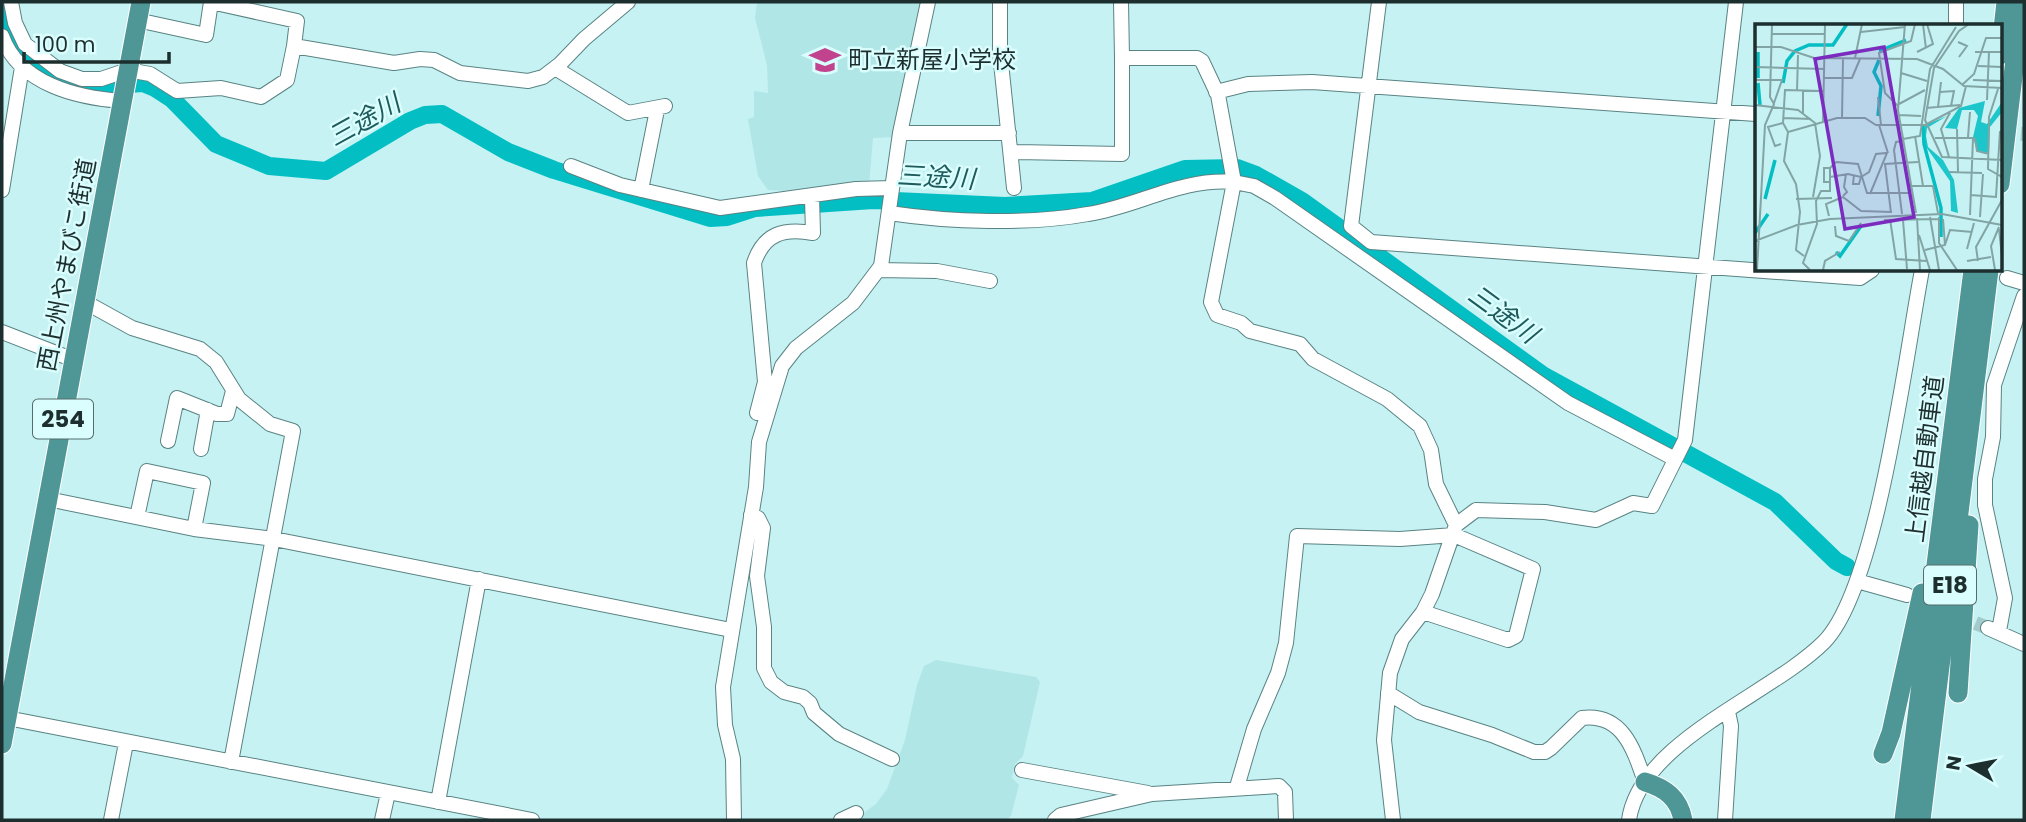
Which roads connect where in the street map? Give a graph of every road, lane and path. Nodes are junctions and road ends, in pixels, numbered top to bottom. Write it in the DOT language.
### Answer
graph roads {
  1 [pos="10,2"];
  2 [pos="211,2"];
  3 [pos="628,2"];
  4 [pos="928,2"];
  5 [pos="1000,2"];
  6 [pos="1121,2"];
  7 [pos="1379,2"];
  8 [pos="1736,2"];
  9 [pos="1956,2"];
  10 [pos="2006,2"];
  11 [pos="2022,2"];
  12 [pos="139,11"];
  13 [pos="1956,24"];
  14 [pos="2,36"];
  15 [pos="2002,37"];
  16 [pos="294,46"];
  17 [pos="1122,58"];
  18 [pos="22,68"];
  19 [pos="555,68"];
  20 [pos="126,85"];
  21 [pos="1369,85"];
  22 [pos="1216,92"];
  23 [pos="1723,112"];
  24 [pos="1755,114"];
  25 [pos="1009,132"];
  26 [pos="900,133"];
  27 [pos="1011,152"];
  28 [pos="571,166"];
  29 [pos="2002,167"];
  30 [pos="1234,182"];
  31 [pos="1014,188"];
  32 [pos="892,189"];
  33 [pos="2,190"];
  34 [pos="641,190"];
  35 [pos="812,197"];
  36 [pos="889,213"];
  37 [pos="1705,267"];
  38 [pos="878,270"];
  39 [pos="1755,271"];
  40 [pos="1761,271"];
  41 [pos="1870,271"];
  42 [pos="1922,271"];
  43 [pos="1973,271"];
  44 [pos="1998,274"];
  45 [pos="990,281"];
  46 [pos="2024,283"];
  47 [pos="2024,296"];
  48 [pos="85,302"];
  49 [pos="2,332"];
  50 [pos="1979,350"];
  51 [pos="74,360"];
  52 [pos="1961,368"];
  53 [pos="233,391"];
  54 [pos="208,410"];
  55 [pos="169,442"];
  56 [pos="201,449"];
  57 [pos="1675,458"];
  58 [pos="749,487"];
  59 [pos="48,499"];
  60 [pos="751,515"];
  61 [pos="137,517"];
  62 [pos="194,529"];
  63 [pos="1455,530"];
  64 [pos="274,539"];
  65 [pos="479,579"];
  66 [pos="1857,581"];
  67 [pos="1906,595"];
  68 [pos="1423,612"];
  69 [pos="731,630"];
  70 [pos="2024,645"];
  71 [pos="1388,693"];
  72 [pos="1958,693"];
  73 [pos="1728,712"];
  74 [pos="4,718"];
  75 [pos="126,743"];
  76 [pos="2,744"];
  77 [pos="1883,754"];
  78 [pos="892,759"];
  79 [pos="231,762"];
  80 [pos="1022,771"];
  81 [pos="1645,782"];
  82 [pos="1237,787"];
  83 [pos="388,793"];
  84 [pos="1152,794"];
  85 [pos="438,802"];
  86 [pos="856,813"];
  87 [pos="475,815"];
  88 [pos="111,820"];
  89 [pos="382,820"];
  90 [pos="532,820"];
  91 [pos="734,820"];
  92 [pos="841,820"];
  93 [pos="1055,820"];
  94 [pos="1286,820"];
  95 [pos="1392,820"];
  96 [pos="1629,820"];
  97 [pos="1676,820"];
  98 [pos="1683,820"];
  99 [pos="1725,820"];
  100 [pos="1904,820"];
  101 [pos="1920,820"];
  1 -- 20 [label="street"];
  2 -- 12 [label="street"];
  2 -- 16 [label="street"];
  3 -- 19 [label="street"];
  4 -- 26 [label="street"];
  5 -- 25 [label="street"];
  6 -- 17 [label="street"];
  7 -- 21 [label="street"];
  8 -- 23 [label="street"];
  9 -- 13 [label="street"];
  10 -- 15 [label="highway"];
  11 -- 29 [label="highway"];
  12 -- 20 [label="highway, 西上州やまびこ街道 / 254"];
  14 -- 18 [label="street"];
  16 -- 19 [label="street"];
  16 -- 20 [label="street"];
  17 -- 22 [label="street"];
  17 -- 27 [label="street"];
  18 -- 20 [label="street"];
  18 -- 33 [label="street"];
  19 -- 34 [label="street"];
  20 -- 48 [label="highway, 西上州やまびこ街道 / 254"];
  21 -- 22 [label="street"];
  21 -- 23 [label="street"];
  21 -- 37 [label="street"];
  22 -- 30 [label="street"];
  23 -- 24 [label="street"];
  23 -- 37 [label="street"];
  25 -- 26 [label="street"];
  25 -- 27 [label="street"];
  26 -- 32 [label="street"];
  27 -- 31 [label="street"];
  28 -- 34 [label="street"];
  30 -- 36 [label="street"];
  30 -- 57 [label="street"];
  30 -- 63 [label="street"];
  32 -- 35 [label="street"];
  32 -- 36 [label="street"];
  34 -- 35 [label="street"];
  35 -- 58 [label="street"];
  36 -- 38 [label="street"];
  37 -- 39 [label="street"];
  37 -- 57 [label="street"];
  38 -- 45 [label="street"];
  38 -- 60 [label="street"];
  40 -- 41 [label="street"];
  42 -- 66 [label="street"];
  43 -- 52 [label="highway, 上信越自動車道 / E18"];
  44 -- 46 [label="street"];
  44 -- 50 [label="highway, 上信越自動車道 / E18"];
  47 -- 70 [label="street"];
  48 -- 51 [label="highway, 西上州やまびこ街道 / 254"];
  48 -- 53 [label="street"];
  49 -- 51 [label="street"];
  50 -- 72 [label="highway"];
  50 -- 101 [label="highway, 上信越自動車道 / E18"];
  51 -- 59 [label="highway, 西上州やまびこ街道 / 254"];
  52 -- 77 [label="highway"];
  52 -- 100 [label="highway, 上信越自動車道 / E18"];
  53 -- 54 [label="street"];
  53 -- 64 [label="street"];
  54 -- 55 [label="street"];
  54 -- 56 [label="street"];
  57 -- 63 [label="street"];
  59 -- 61 [label="street"];
  59 -- 74 [label="highway, 西上州やまびこ街道 / 254"];
  60 -- 69 [label="street"];
  60 -- 78 [label="street"];
  61 -- 62 [label="street"];
  61 -- 62 [label="street"];
  62 -- 64 [label="street"];
  63 -- 68 [label="street"];
  63 -- 68 [label="street"];
  63 -- 82 [label="street"];
  64 -- 65 [label="street"];
  64 -- 79 [label="street"];
  65 -- 69 [label="street"];
  65 -- 85 [label="street"];
  66 -- 67 [label="street"];
  66 -- 73 [label="street"];
  68 -- 71 [label="street"];
  69 -- 91 [label="street"];
  71 -- 81 [label="street"];
  71 -- 95 [label="street"];
  73 -- 81 [label="street"];
  73 -- 99 [label="street"];
  74 -- 75 [label="street"];
  74 -- 76 [label="highway, 西上州やまびこ街道 / 254"];
  75 -- 79 [label="street"];
  75 -- 88 [label="street"];
  79 -- 83 [label="street"];
  80 -- 84 [label="street"];
  81 -- 96 [label="street"];
  81 -- 97 [label="highway"];
  81 -- 98 [label="highway"];
  82 -- 84 [label="street"];
  82 -- 94 [label="street"];
  83 -- 85 [label="street"];
  83 -- 89 [label="street"];
  84 -- 93 [label="street"];
  85 -- 87 [label="street"];
  86 -- 92 [label="street"];
  87 -- 90 [label="street"];
}
